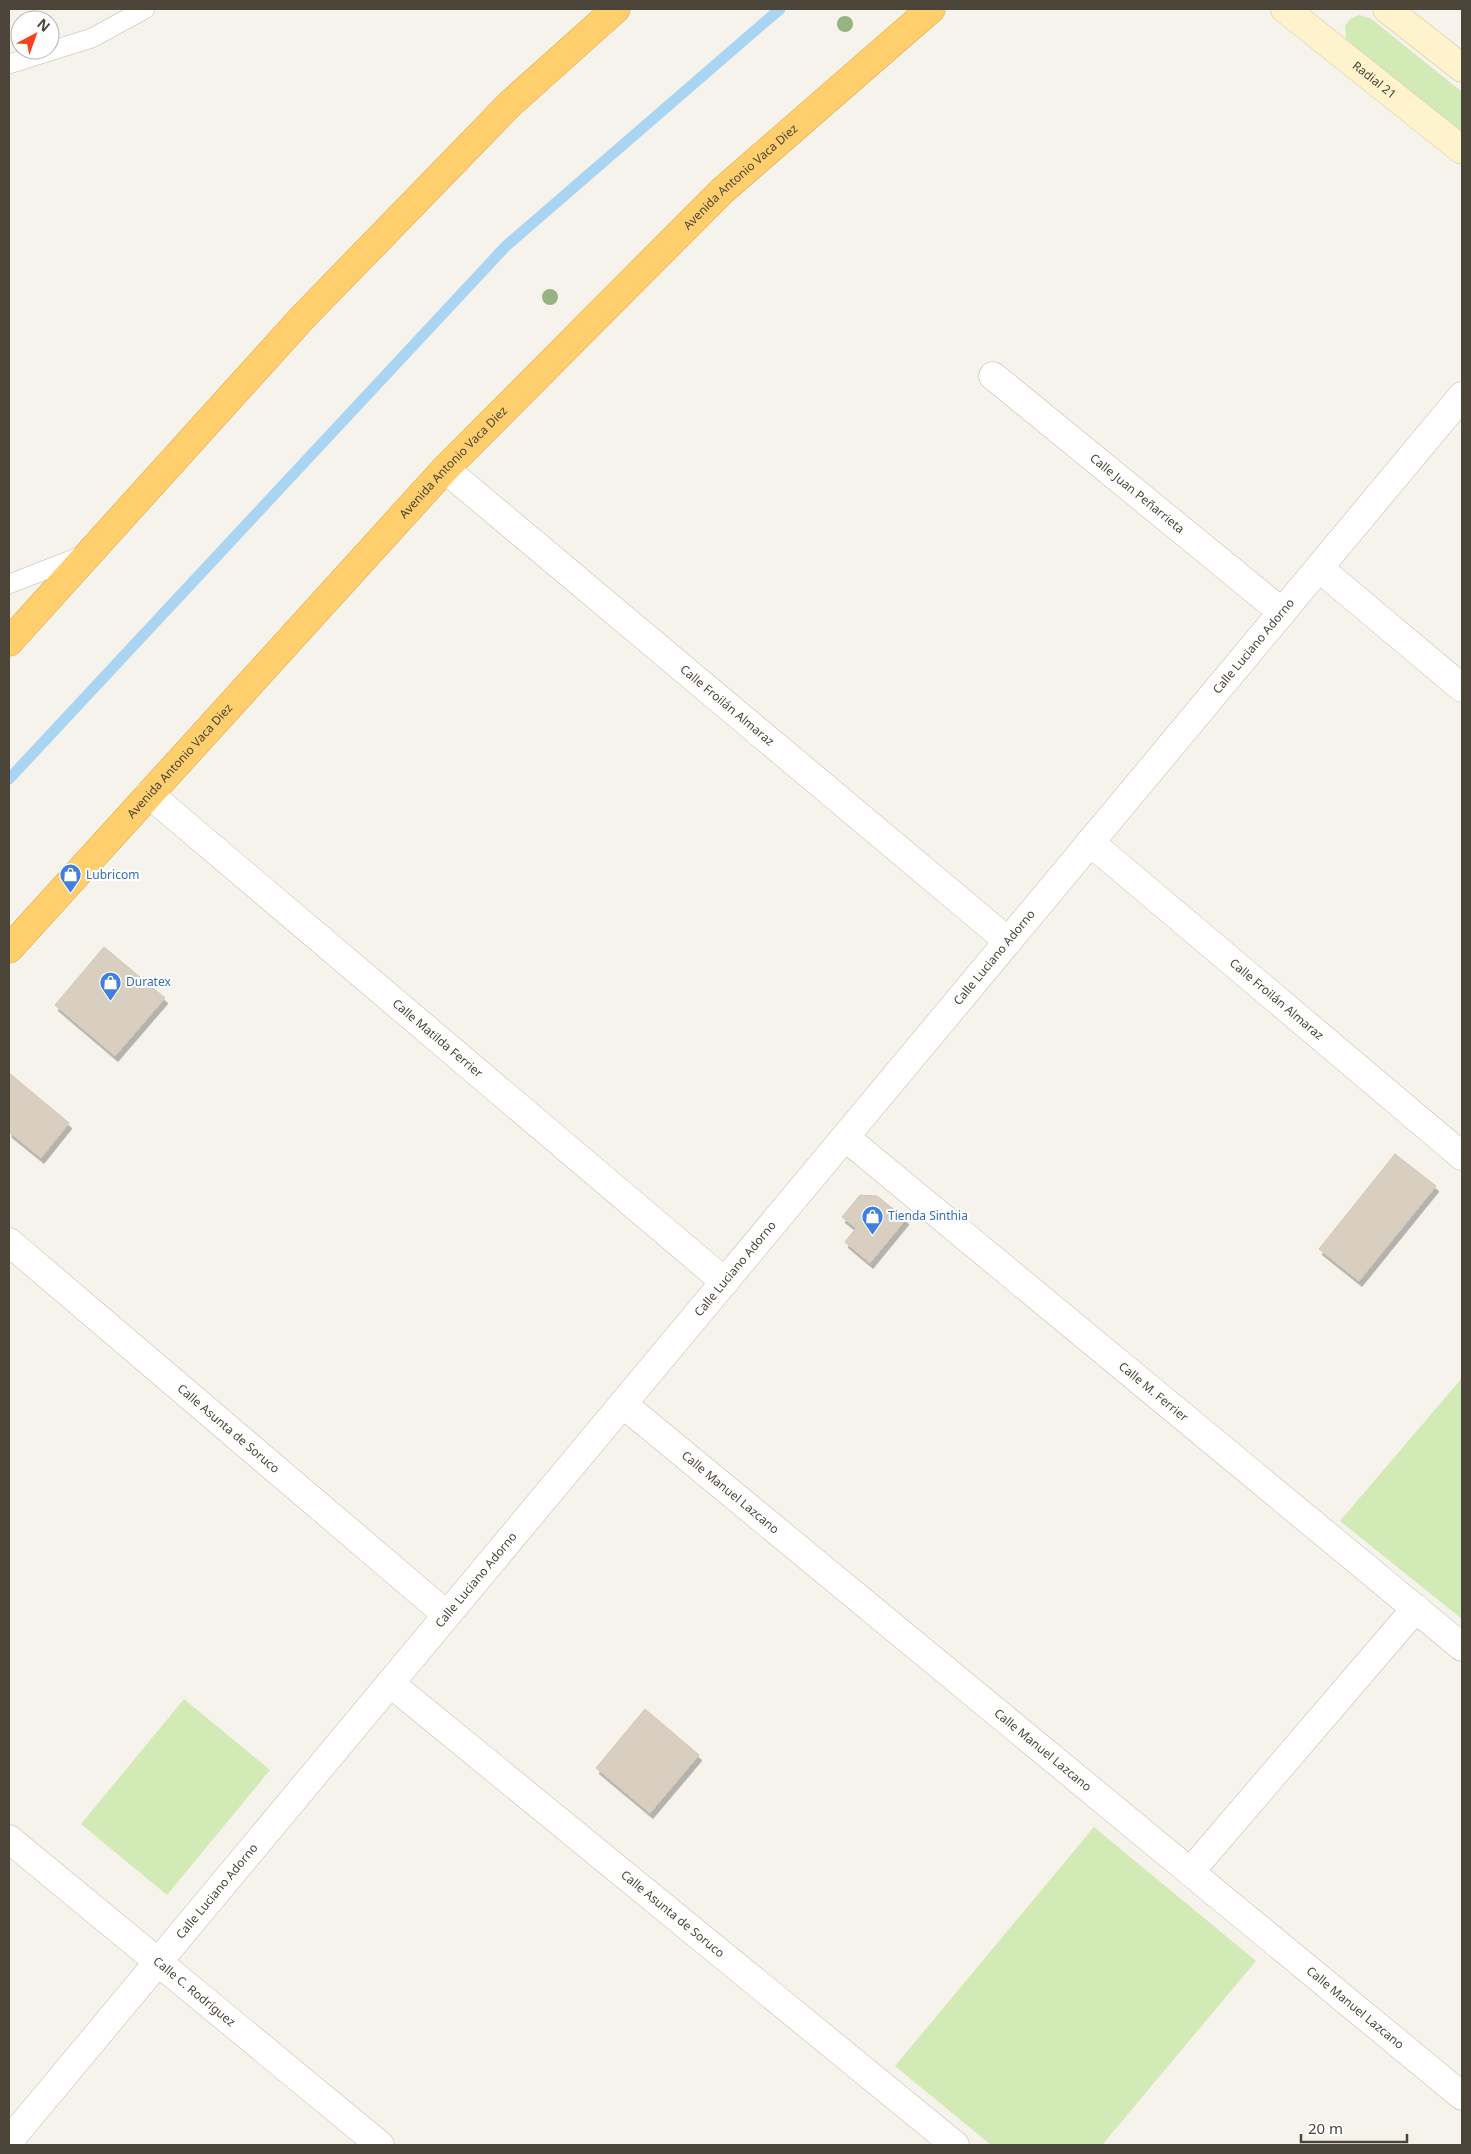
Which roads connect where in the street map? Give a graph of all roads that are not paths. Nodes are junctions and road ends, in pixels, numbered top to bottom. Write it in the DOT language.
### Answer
graph roads {
  1 [pos="145,9"];
  2 [pos="616,9"];
  3 [pos="931,9"];
  4 [pos="1387,9"];
  5 [pos="1301,13"];
  6 [pos="9,64"];
  7 [pos="1462,68"];
  8 [pos="1462,150"];
  9 [pos="993,376"];
  10 [pos="1462,396"];
  11 [pos="445,469"];
  12 [pos="90,553"];
  13 [pos="1319,568"];
  14 [pos="9,584"];
  15 [pos="1282,612"];
  16 [pos="9,642"];
  17 [pos="1462,688"];
  18 [pos="149,794"];
  19 [pos="1090,842"];
  20 [pos="1008,941"];
  21 [pos="9,949"];
  22 [pos="846,1137"];
  23 [pos="1462,1156"];
  24 [pos="9,1242"];
  25 [pos="725,1282"];
  26 [pos="622,1404"];
  27 [pos="1416,1608"];
  28 [pos="447,1615"];
  29 [pos="1462,1647"];
  30 [pos="390,1684"];
  31 [pos="9,1839"];
  32 [pos="1190,1872"];
  33 [pos="159,1961"];
  34 [pos="1462,2096"];
  35 [pos="9,2141"];
  36 [pos="380,2145"];
  37 [pos="955,2145"];
  1 -- 6 [label="lane"];
  2 -- 12 [label="highway"];
  3 -- 11 [label="highway, Avenida Antonio Vaca Diez"];
  4 -- 7 [label="street"];
  5 -- 8 [label="street, Radial 21"];
  9 -- 15 [label="street, Calle Juan Peñarrieta"];
  10 -- 13 [label="street, Calle Luciano Adorno"];
  11 -- 18 [label="highway, Avenida Antonio Vaca Diez"];
  11 -- 20 [label="street, Calle Froilán Almaraz"];
  12 -- 14 [label="lane"];
  12 -- 16 [label="highway"];
  13 -- 15 [label="street, Calle Luciano Adorno"];
  13 -- 17 [label="street"];
  15 -- 19 [label="street, Calle Luciano Adorno"];
  18 -- 21 [label="highway, Avenida Antonio Vaca Diez"];
  18 -- 25 [label="street, Calle Matilda Ferrier"];
  19 -- 20 [label="street, Calle Luciano Adorno"];
  19 -- 23 [label="street, Calle Froilán Almaraz"];
  20 -- 22 [label="street, Calle Luciano Adorno"];
  22 -- 25 [label="street, Calle Luciano Adorno"];
  22 -- 27 [label="street, Calle M. Ferrier"];
  24 -- 28 [label="street, Calle Asunta de Soruco"];
  25 -- 26 [label="street, Calle Luciano Adorno"];
  26 -- 28 [label="street, Calle Luciano Adorno"];
  26 -- 32 [label="street, Calle Manuel Lazcano"];
  27 -- 29 [label="street, Calle M. Ferrier"];
  27 -- 32 [label="street"];
  28 -- 30 [label="street, Calle Luciano Adorno"];
  30 -- 33 [label="street, Calle Luciano Adorno"];
  30 -- 37 [label="street, Calle Asunta de Soruco"];
  31 -- 33 [label="street, Calle C. Rodríguez"];
  32 -- 34 [label="street, Calle Manuel Lazcano"];
  33 -- 35 [label="street, Calle Luciano Adorno"];
  33 -- 36 [label="street, Calle C. Rodríguez"];
}
